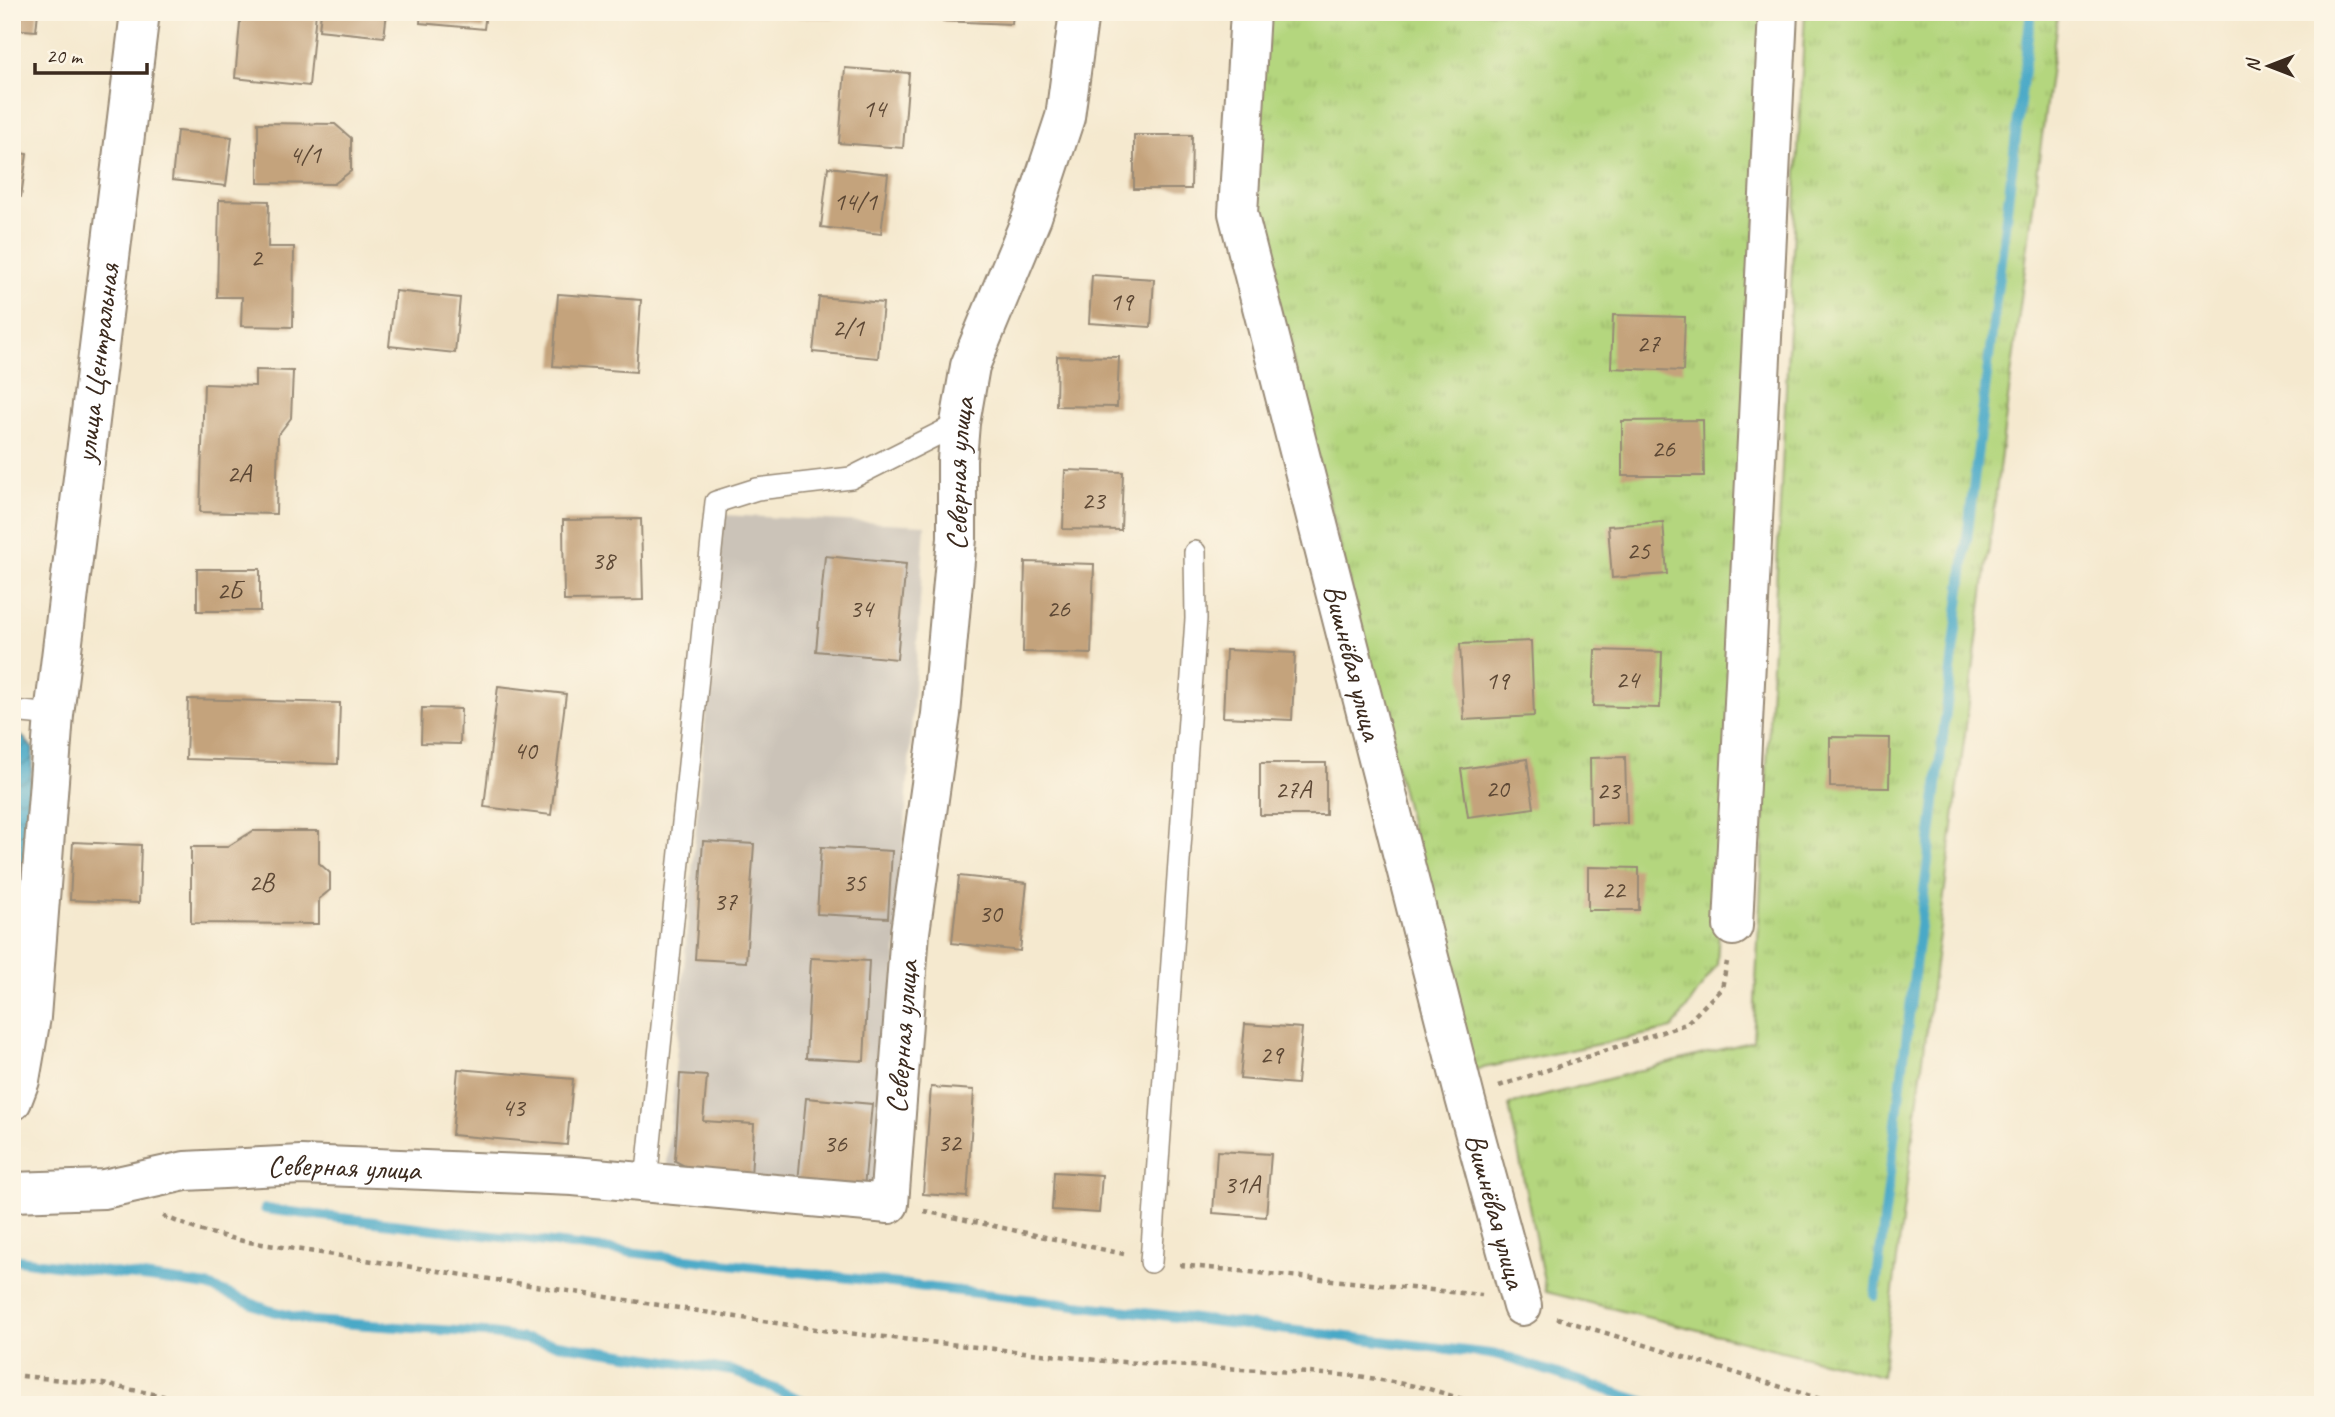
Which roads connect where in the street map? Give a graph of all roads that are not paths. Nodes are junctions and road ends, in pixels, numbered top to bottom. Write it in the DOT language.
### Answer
graph roads {
  1 [pos="140,12"];
  2 [pos="1079,12"];
  3 [pos="1250,12"];
  4 [pos="1779,12"];
  5 [pos="960,423"];
  6 [pos="1195,552"];
  7 [pos="12,711"];
  8 [pos="54,715"];
  9 [pos="1733,926"];
  10 [pos="12,1101"];
  11 [pos="646,1182"];
  12 [pos="12,1192"];
  13 [pos="1151,1262"];
  14 [pos="1522,1306"];
  1 -- 8 [label="street, улица Центральная"];
  2 -- 5 [label="street, Северная улица"];
  3 -- 14 [label="street, Вишнёвая улица"];
  4 -- 9 [label="street"];
  5 -- 11 [label="lane"];
  5 -- 11 [label="street, Северная улица"];
  6 -- 13 [label="lane"];
  7 -- 8 [label="lane"];
  8 -- 10 [label="street, улица Центральная"];
  11 -- 12 [label="street, Северная улица"];
}
